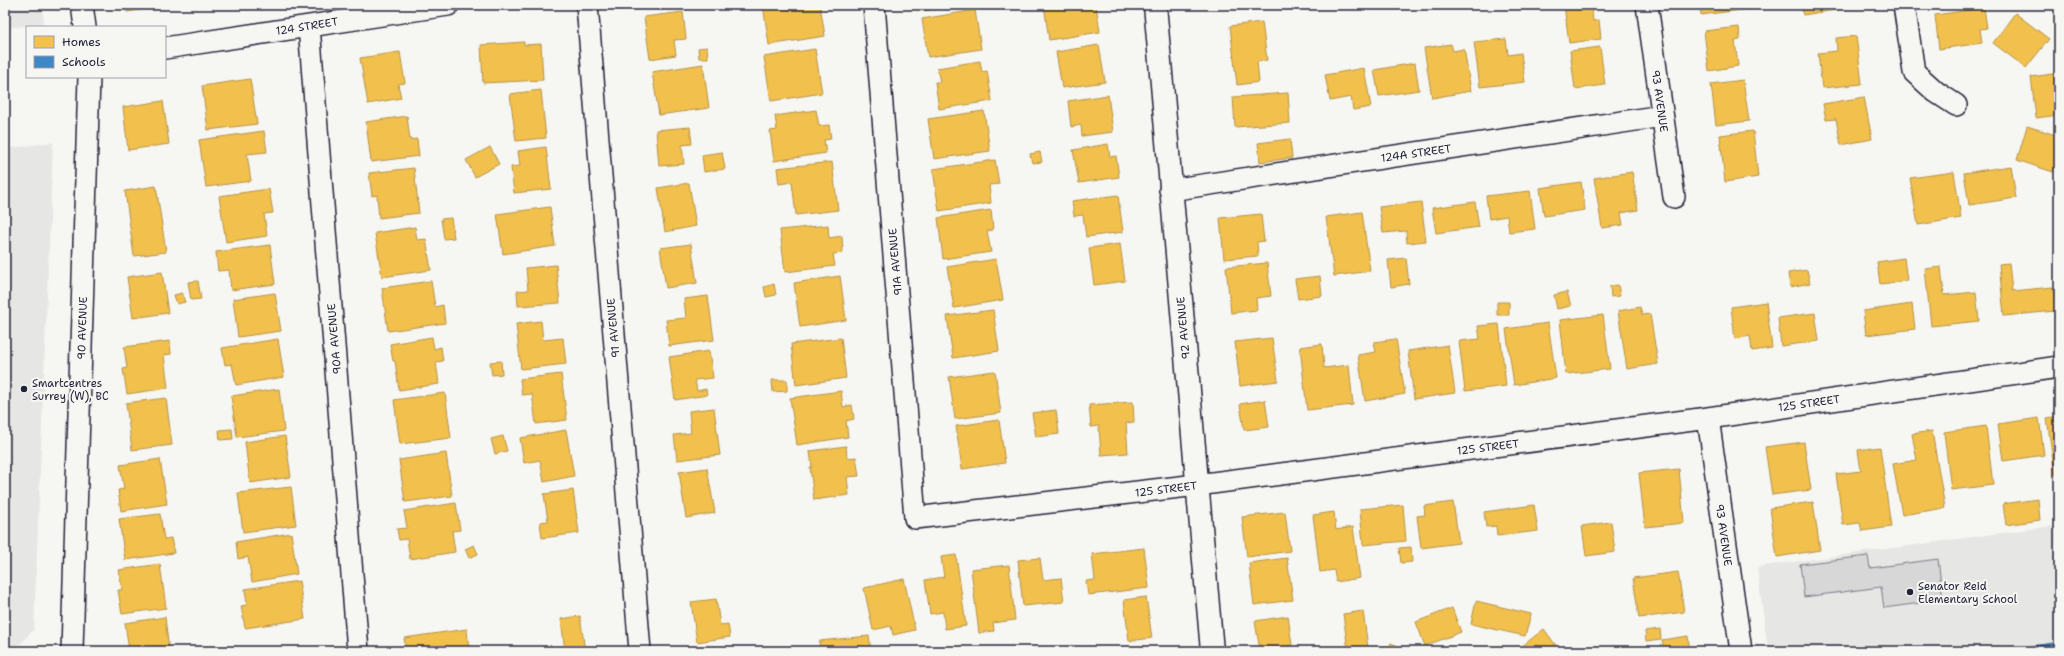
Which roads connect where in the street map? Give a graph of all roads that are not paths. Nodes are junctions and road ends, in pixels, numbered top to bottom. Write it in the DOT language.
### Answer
graph roads {
  1 [pos="82,5"];
  2 [pos="448,5"];
  3 [pos="587,5"];
  4 [pos="874,5"];
  5 [pos="1155,5"];
  6 [pos="1647,5"];
  7 [pos="1904,5"];
  8 [pos="85,26"];
  9 [pos="309,26"];
  10 [pos="166,48"];
  11 [pos="89,78"];
  12 [pos="1956,105"];
  13 [pos="1662,116"];
  14 [pos="1170,190"];
  15 [pos="1674,197"];
  16 [pos="2059,367"];
  17 [pos="1708,418"];
  18 [pos="1197,485"];
  19 [pos="915,518"];
  20 [pos="72,651"];
  21 [pos="358,651"];
  22 [pos="640,651"];
  23 [pos="1212,651"];
  24 [pos="1741,651"];
  1 -- 8 [label="street"];
  2 -- 9 [label="street, 124 STREET"];
  3 -- 22 [label="street, 91 AVENUE"];
  4 -- 19 [label="street, 91A AVENUE"];
  5 -- 14 [label="street, 92 AVENUE"];
  6 -- 13 [label="street, 93 AVENUE"];
  7 -- 12 [label="street"];
  9 -- 10 [label="street, 124 STREET"];
  9 -- 21 [label="street, 90A AVENUE"];
  11 -- 20 [label="street, 90 AVENUE"];
  13 -- 14 [label="street, 124A STREET"];
  13 -- 15 [label="street, 93 AVENUE"];
  14 -- 18 [label="street, 92 AVENUE"];
  16 -- 17 [label="street, 125 STREET"];
  17 -- 18 [label="street, 125 STREET"];
  17 -- 24 [label="street, 93 AVENUE"];
  18 -- 19 [label="street, 125 STREET"];
  18 -- 23 [label="street, 92 AVENUE"];
}
